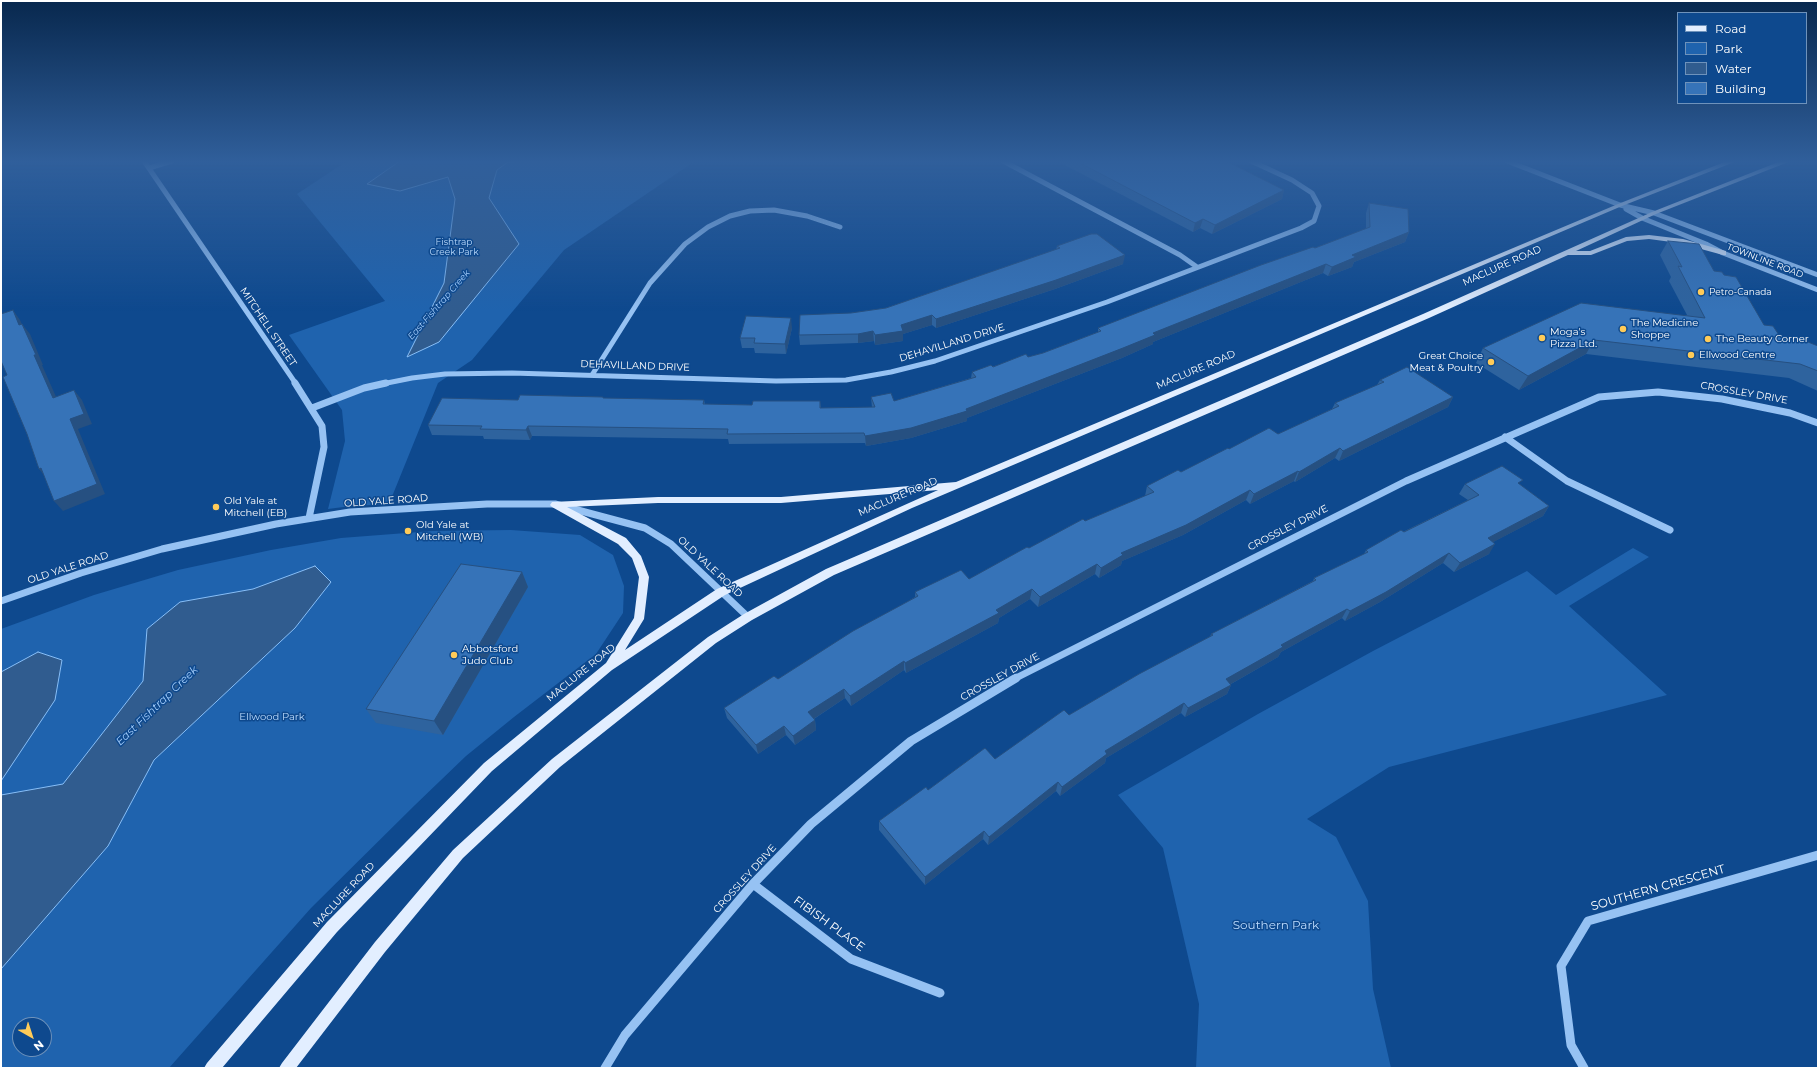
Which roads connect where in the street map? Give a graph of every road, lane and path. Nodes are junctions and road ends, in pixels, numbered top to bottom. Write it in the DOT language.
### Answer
graph roads {
  1 [pos="177,211"];
  2 [pos="753,211"];
  3 [pos="779,211"];
  4 [pos="1097,211"];
  5 [pos="1318,211"];
  6 [pos="1606,211"];
  7 [pos="1630,211"];
  8 [pos="1645,211"];
  9 [pos="1659,211"];
  10 [pos="1654,213"];
  11 [pos="1642,218"];
  12 [pos="840,228"];
  13 [pos="1566,253"];
  14 [pos="1722,253"];
  15 [pos="1198,267"];
  16 [pos="1818,275"];
  17 [pos="1818,290"];
  18 [pos="592,375"];
  19 [pos="312,408"];
  20 [pos="1818,422"];
  21 [pos="1505,437"];
  22 [pos="964,484"];
  23 [pos="555,504"];
  24 [pos="309,518"];
  25 [pos="1670,530"];
  26 [pos="722,592"];
  27 [pos="1,601"];
  28 [pos="748,617"];
  29 [pos="608,667"];
  30 [pos="1818,855"];
  31 [pos="753,884"];
  32 [pos="940,993"];
  33 [pos="212,1068"];
  34 [pos="287,1068"];
  35 [pos="605,1068"];
  36 [pos="1584,1068"];
  1 -- 19 [label="street, MITCHELL STREET"];
  2 -- 18 [label="street"];
  3 -- 12 [label="street"];
  4 -- 15 [label="street"];
  5 -- 15 [label="street, DEHAVILLAND DRIVE"];
  6 -- 22 [label="main road, MACLURE ROAD"];
  7 -- 11 [label="street, TOWNLINE ROAD"];
  8 -- 10 [label="street, TOWNLINE ROAD"];
  9 -- 10 [label="main road, MACLURE ROAD"];
  10 -- 11 [label="main road, MACLURE ROAD"];
  10 -- 16 [label="street, TOWNLINE ROAD"];
  11 -- 13 [label="main road, MACLURE ROAD"];
  11 -- 14 [label="street, TOWNLINE ROAD"];
  13 -- 14 [label="main road"];
  13 -- 28 [label="main road, MACLURE ROAD"];
  14 -- 17 [label="street, TOWNLINE ROAD"];
  15 -- 18 [label="street, DEHAVILLAND DRIVE"];
  18 -- 19 [label="street, DEHAVILLAND DRIVE"];
  19 -- 24 [label="street, MITCHELL STREET"];
  20 -- 21 [label="street, CROSSLEY DRIVE"];
  21 -- 25 [label="street"];
  21 -- 31 [label="street, CROSSLEY DRIVE"];
  22 -- 23 [label="main road"];
  22 -- 26 [label="main road, MACLURE ROAD"];
  23 -- 24 [label="street, OLD YALE ROAD"];
  23 -- 26 [label="street, OLD YALE ROAD"];
  23 -- 29 [label="main road"];
  24 -- 27 [label="street, OLD YALE ROAD"];
  26 -- 28 [label="street, OLD YALE ROAD"];
  26 -- 29 [label="main road, MACLURE ROAD"];
  28 -- 34 [label="main road, MACLURE ROAD"];
  29 -- 33 [label="main road, MACLURE ROAD"];
  30 -- 36 [label="street, SOUTHERN CRESCENT"];
  31 -- 32 [label="street, FIBISH PLACE"];
  31 -- 35 [label="street, CROSSLEY DRIVE"];
}
